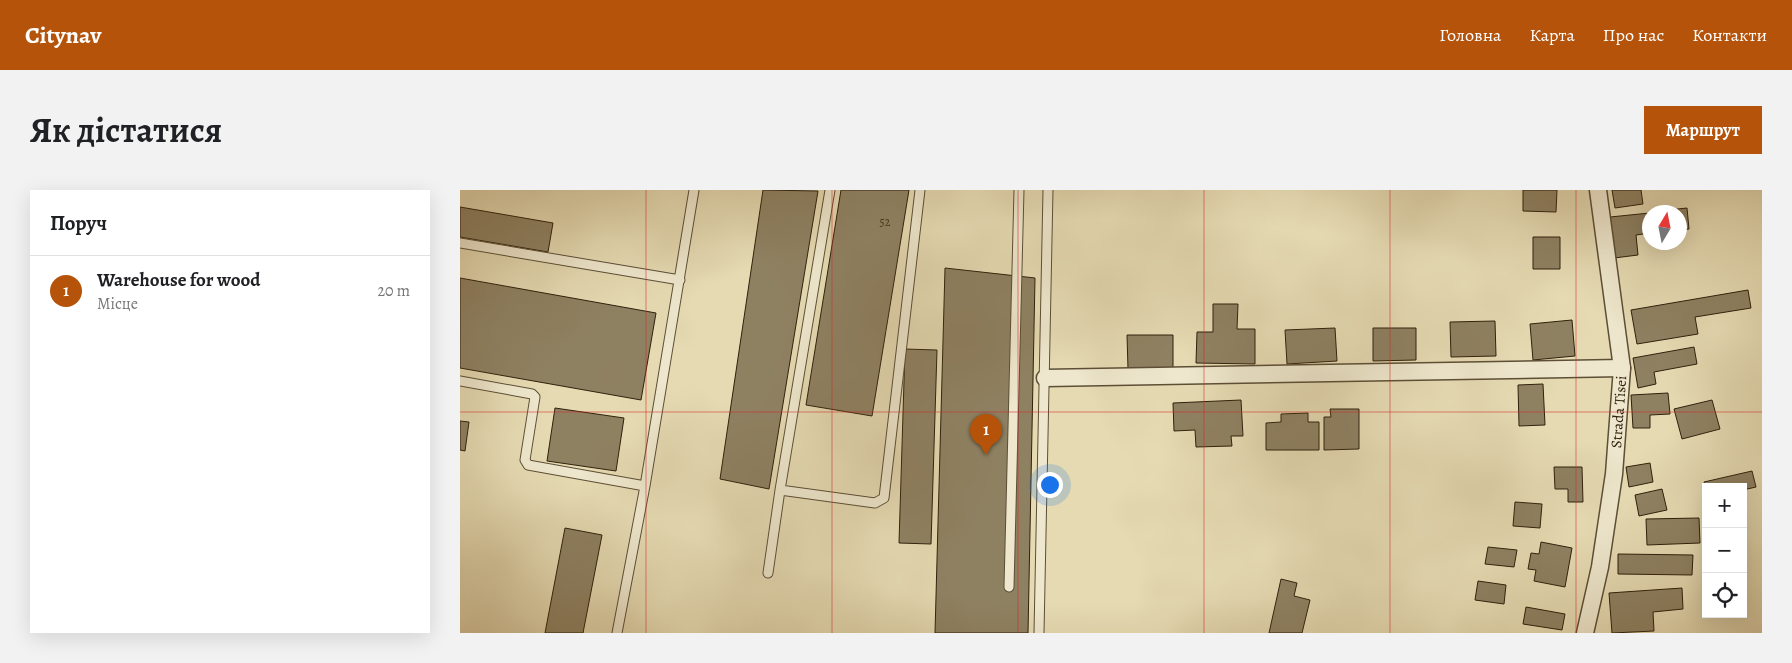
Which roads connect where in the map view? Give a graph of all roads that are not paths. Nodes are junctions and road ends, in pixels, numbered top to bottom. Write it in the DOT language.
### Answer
graph roads {
  1 [pos="694,190"];
  2 [pos="830,190"];
  3 [pos="920,190"];
  4 [pos="1019,190"];
  5 [pos="1048,190"];
  6 [pos="1598,190"];
  7 [pos="460,243"];
  8 [pos="680,280"];
  9 [pos="1622,368"];
  10 [pos="1044,378"];
  11 [pos="460,381"];
  12 [pos="645,486"];
  13 [pos="780,490"];
  14 [pos="768,573"];
  15 [pos="1009,587"];
  16 [pos="618,633"];
  17 [pos="1040,633"];
  18 [pos="1584,633"];
  1 -- 8 [label="lane"];
  2 -- 13 [label="lane"];
  3 -- 13 [label="lane"];
  4 -- 15 [label="lane"];
  5 -- 10 [label="lane"];
  6 -- 9 [label="street, Strada Tisei"];
  7 -- 8 [label="lane"];
  8 -- 12 [label="lane"];
  9 -- 10 [label="street"];
  9 -- 18 [label="street, Strada Tisei"];
  10 -- 17 [label="lane"];
  11 -- 12 [label="lane"];
  12 -- 16 [label="lane"];
  13 -- 14 [label="lane"];
}
